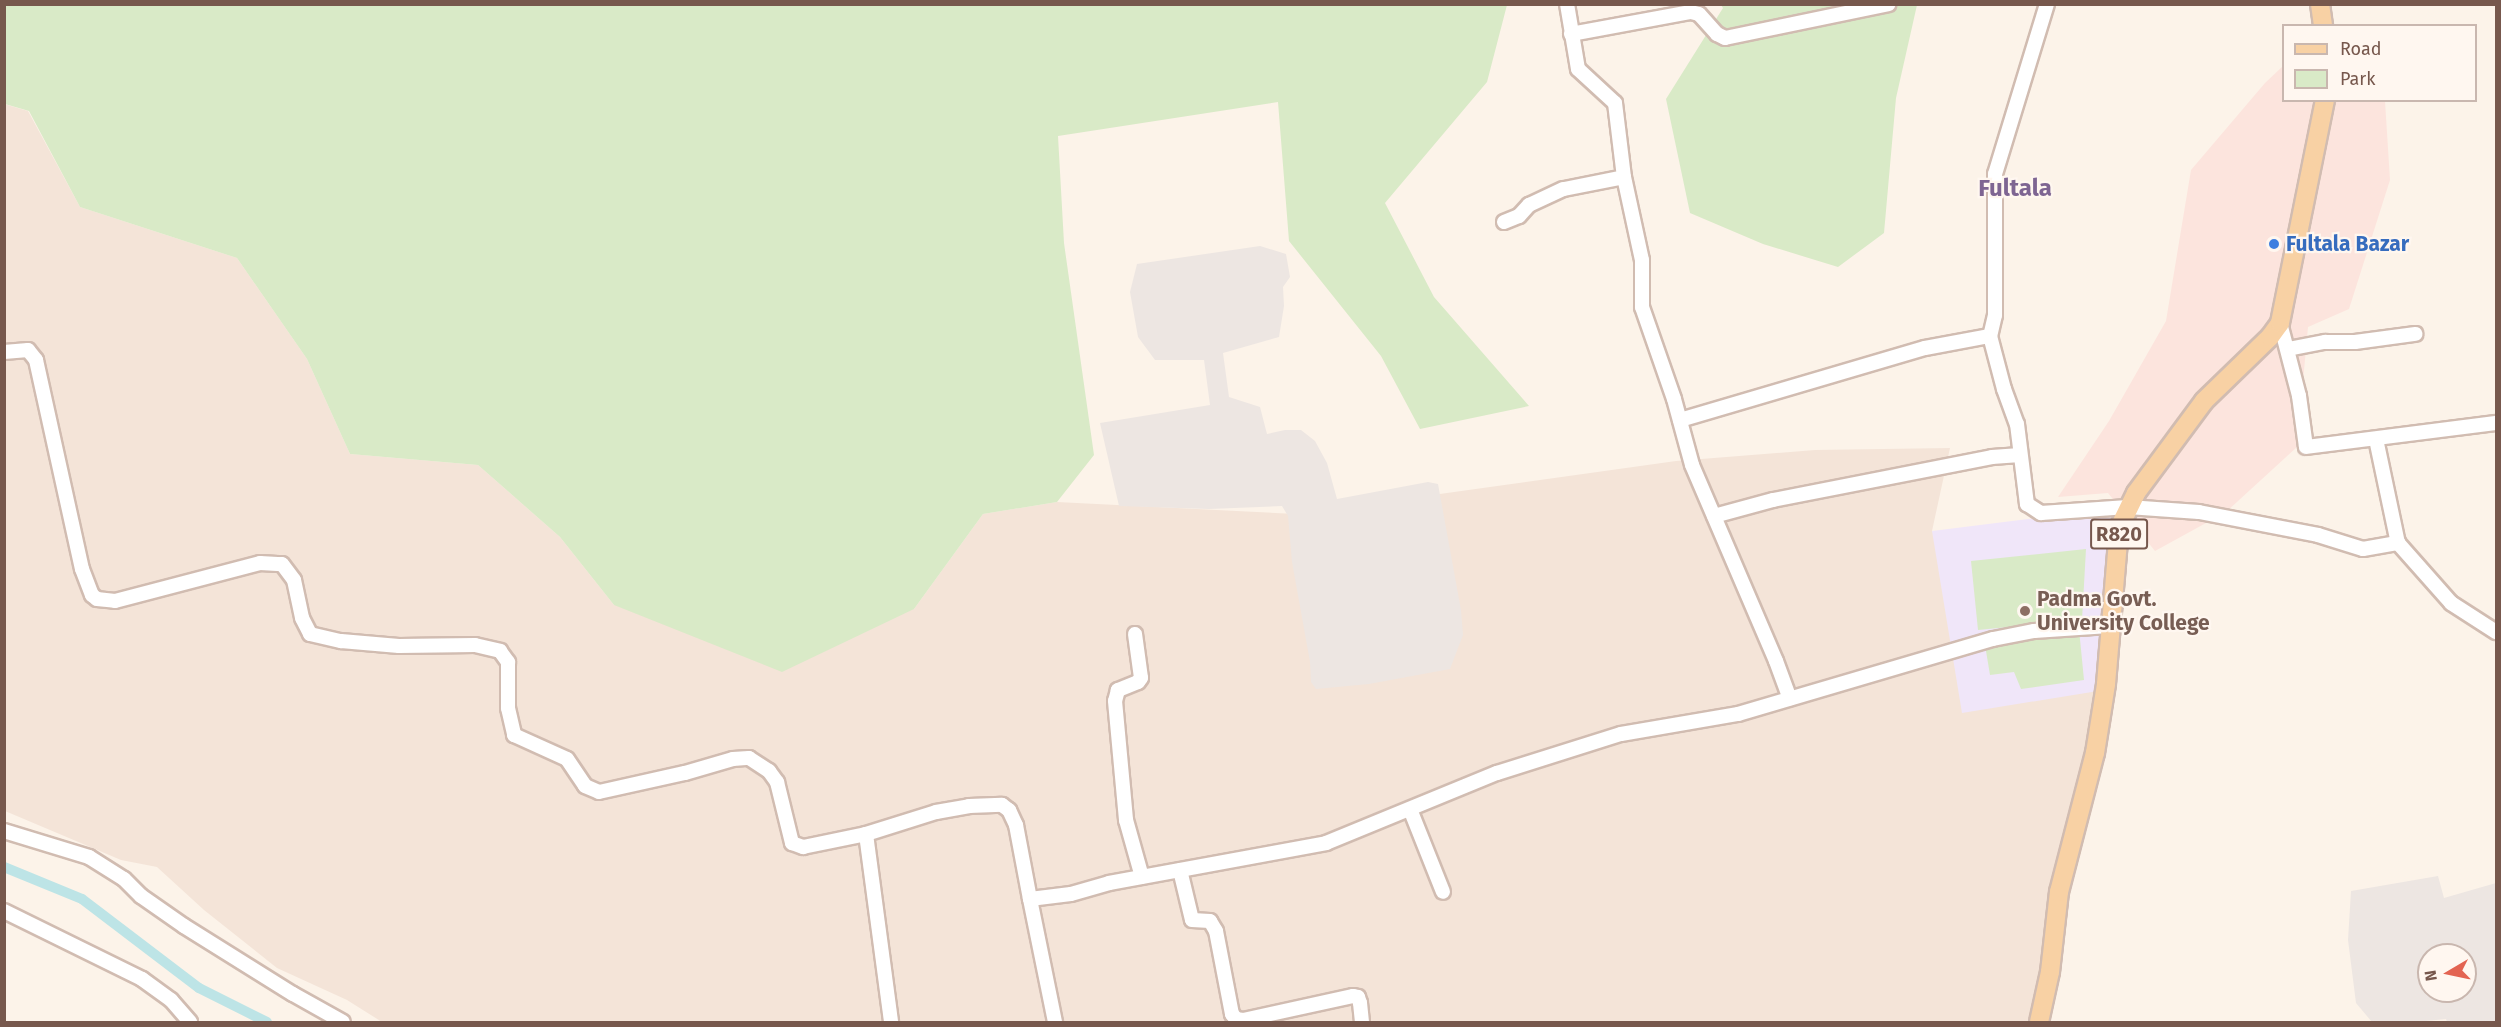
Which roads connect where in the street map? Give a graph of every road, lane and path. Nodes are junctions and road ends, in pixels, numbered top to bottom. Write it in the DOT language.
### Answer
graph roads {
  1 [pos="1567,4"];
  2 [pos="1889,4"];
  3 [pos="2047,4"];
  4 [pos="2320,4"];
  5 [pos="2323,24"];
  6 [pos="1571,34"];
  7 [pos="2325,102"];
  8 [pos="1624,177"];
  9 [pos="1504,222"];
  10 [pos="2280,323"];
  11 [pos="2415,334"];
  12 [pos="1990,336"];
  13 [pos="2288,349"];
  14 [pos="4,352"];
  15 [pos="1680,420"];
  16 [pos="2496,423"];
  17 [pos="2376,439"];
  18 [pos="2020,455"];
  19 [pos="2128,507"];
  20 [pos="1714,516"];
  21 [pos="2398,543"];
  22 [pos="2109,626"];
  23 [pos="2496,632"];
  24 [pos="1135,634"];
  25 [pos="1790,699"];
  26 [pos="1410,809"];
  27 [pos="4,831"];
  28 [pos="866,834"];
  29 [pos="1180,870"];
  30 [pos="1142,877"];
  31 [pos="1443,892"];
  32 [pos="1030,898"];
  33 [pos="4,911"];
  34 [pos="190,1023"];
  35 [pos="343,1023"];
  36 [pos="891,1023"];
  37 [pos="1055,1023"];
  38 [pos="1362,1023"];
  39 [pos="2040,1023"];
  1 -- 6 [label="street"];
  2 -- 6 [label="street"];
  3 -- 12 [label="street"];
  4 -- 5 [label="main road"];
  6 -- 8 [label="street"];
  7 -- 10 [label="main road, R820"];
  8 -- 9 [label="street"];
  8 -- 15 [label="street"];
  10 -- 13 [label="street"];
  10 -- 19 [label="main road, R820"];
  11 -- 13 [label="street"];
  12 -- 15 [label="street"];
  12 -- 18 [label="street"];
  13 -- 17 [label="street"];
  14 -- 28 [label="street"];
  15 -- 20 [label="street"];
  16 -- 17 [label="street"];
  17 -- 21 [label="street"];
  18 -- 19 [label="street"];
  18 -- 20 [label="street"];
  19 -- 21 [label="street"];
  19 -- 22 [label="main road, R820"];
  20 -- 25 [label="street"];
  21 -- 23 [label="street"];
  22 -- 25 [label="street"];
  22 -- 39 [label="main road, R820"];
  24 -- 30 [label="street"];
  25 -- 26 [label="street"];
  26 -- 29 [label="street"];
  26 -- 31 [label="street"];
  27 -- 35 [label="street"];
  28 -- 32 [label="street"];
  28 -- 36 [label="street"];
  29 -- 30 [label="street"];
  29 -- 38 [label="street"];
  30 -- 32 [label="street"];
  32 -- 37 [label="street"];
  33 -- 34 [label="street"];
}
